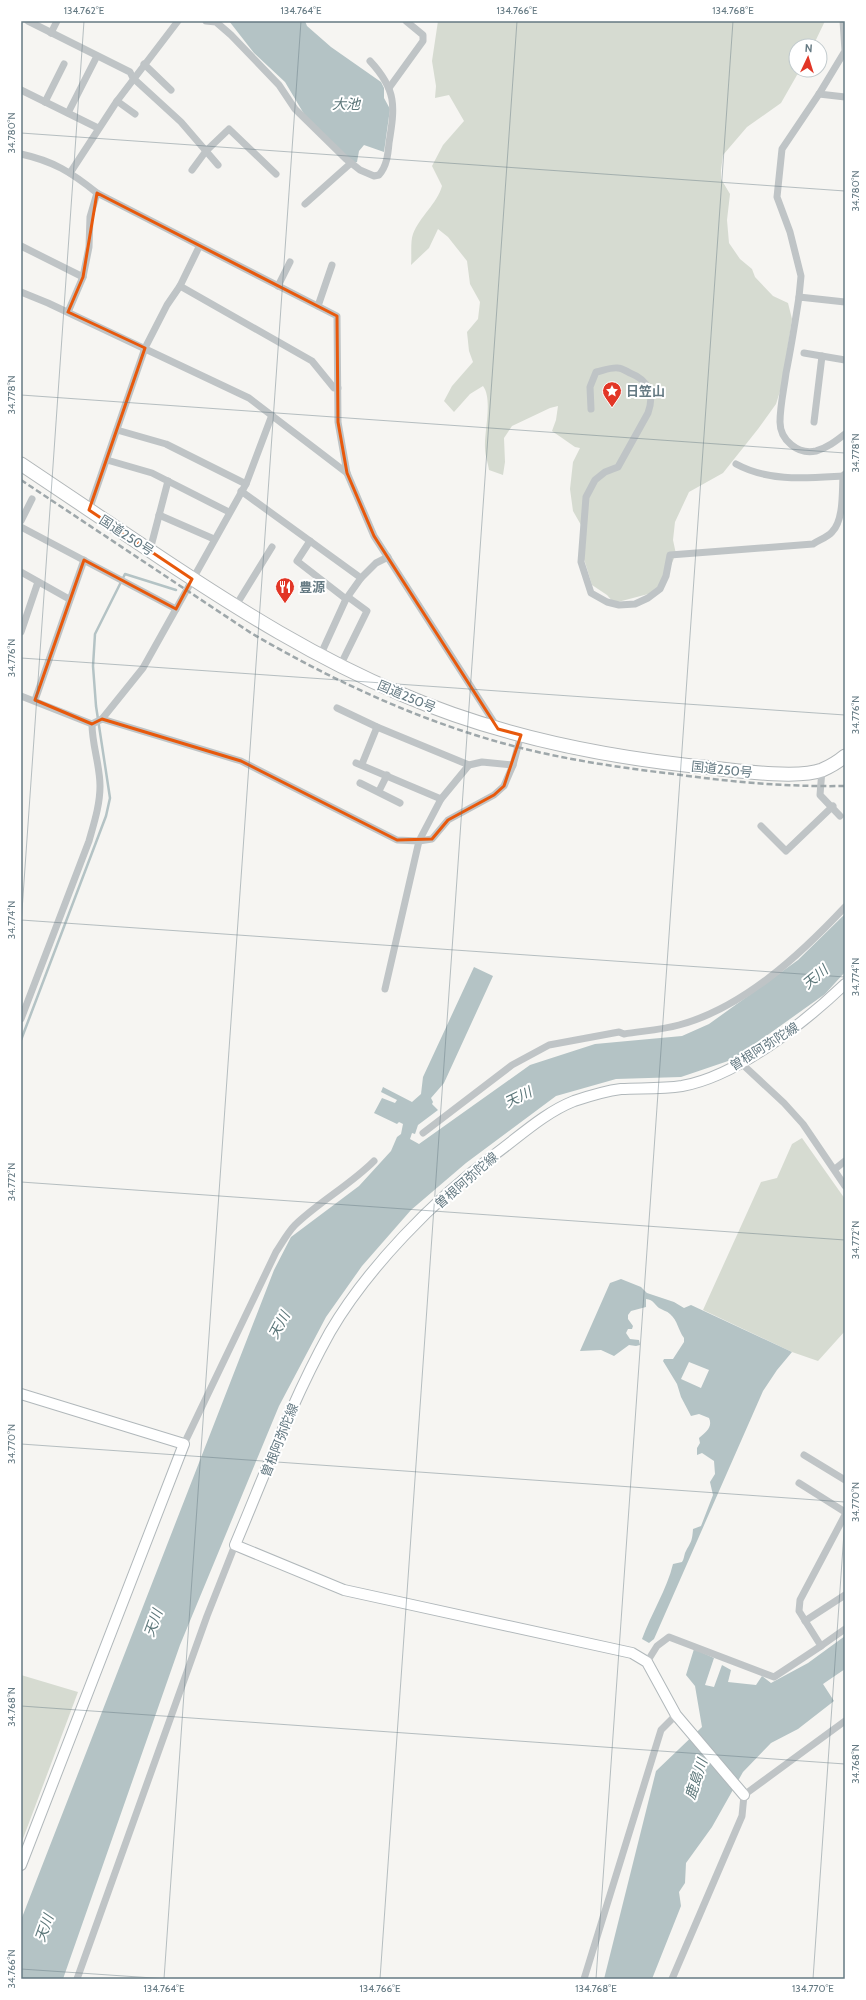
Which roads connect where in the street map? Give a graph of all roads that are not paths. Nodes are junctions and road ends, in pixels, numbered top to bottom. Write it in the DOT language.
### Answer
graph roads {
  1 [pos="28,21"];
  2 [pos="57,21"];
  3 [pos="178,21"];
  4 [pos="206,21"];
  5 [pos="406,21"];
  6 [pos="843,21"];
  7 [pos="51,33"];
  8 [pos="845,51"];
  9 [pos="97,56"];
  10 [pos="370,61"];
  11 [pos="64,64"];
  12 [pos="144,64"];
  13 [pos="133,78"];
  14 [pos="389,88"];
  15 [pos="21,90"];
  16 [pos="171,90"];
  17 [pos="819,94"];
  18 [pos="845,97"];
  19 [pos="117,101"];
  20 [pos="45,102"];
  21 [pos="68,113"];
  22 [pos="135,114"];
  23 [pos="98,128"];
  24 [pos="206,151"];
  25 [pos="21,154"];
  26 [pos="351,163"];
  27 [pos="218,165"];
  28 [pos="192,170"];
  29 [pos="70,173"];
  30 [pos="276,174"];
  31 [pos="96,193"];
  32 [pos="305,204"];
  33 [pos="21,246"];
  34 [pos="199,247"];
  35 [pos="290,262"];
  36 [pos="332,265"];
  37 [pos="83,277"];
  38 [pos="180,286"];
  39 [pos="278,286"];
  40 [pos="21,292"];
  41 [pos="799,297"];
  42 [pos="845,302"];
  43 [pos="318,306"];
  44 [pos="68,312"];
  45 [pos="145,348"];
  46 [pos="804,353"];
  47 [pos="822,356"];
  48 [pos="845,360"];
  49 [pos="338,388"];
  50 [pos="591,409"];
  51 [pos="272,415"];
  52 [pos="814,422"];
  53 [pos="117,430"];
  54 [pos="845,434"];
  55 [pos="107,460"];
  56 [pos="21,464"];
  57 [pos="736,464"];
  58 [pos="347,473"];
  59 [pos="844,475"];
  60 [pos="168,481"];
  61 [pos="246,484"];
  62 [pos="241,492"];
  63 [pos="32,499"];
  64 [pos="89,510"];
  65 [pos="229,512"];
  66 [pos="159,515"];
  67 [pos="21,521"];
  68 [pos="21,527"];
  69 [pos="214,539"];
  70 [pos="310,541"];
  71 [pos="272,547"];
  72 [pos="150,550"];
  73 [pos="388,557"];
  74 [pos="84,560"];
  75 [pos="21,572"];
  76 [pos="361,578"];
  77 [pos="192,579"];
  78 [pos="38,582"];
  79 [pos="347,598"];
  80 [pos="69,599"];
  81 [pos="235,607"];
  82 [pos="176,609"];
  83 [pos="21,632"];
  84 [pos="320,656"];
  85 [pos="340,666"];
  86 [pos="21,696"];
  87 [pos="35,700"];
  88 [pos="337,708"];
  89 [pos="102,719"];
  90 [pos="92,724"];
  91 [pos="377,727"];
  92 [pos="498,729"];
  93 [pos="521,735"];
  94 [pos="845,756"];
  95 [pos="469,765"];
  96 [pos="513,765"];
  97 [pos="822,770"];
  98 [pos="387,775"];
  99 [pos="360,783"];
  100 [pos="379,791"];
  101 [pos="441,799"];
  102 [pos="400,803"];
  103 [pos="833,806"];
  104 [pos="840,816"];
  105 [pos="761,826"];
  106 [pos="419,841"];
  107 [pos="845,907"];
  108 [pos="845,984"];
  109 [pos="385,989"];
  110 [pos="21,1019"];
  111 [pos="740,1063"];
  112 [pos="423,1132"];
  113 [pos="374,1160"];
  114 [pos="845,1161"];
  115 [pos="835,1169"];
  116 [pos="845,1186"];
  117 [pos="21,1394"];
  118 [pos="184,1444"];
  119 [pos="804,1455"];
  120 [pos="845,1480"];
  121 [pos="799,1483"];
  122 [pos="845,1513"];
  123 [pos="235,1546"];
  124 [pos="845,1595"];
  125 [pos="806,1621"];
  126 [pos="845,1629"];
  127 [pos="821,1646"];
  128 [pos="647,1662"];
  129 [pos="676,1715"];
  130 [pos="845,1721"];
  131 [pos="744,1794"];
  132 [pos="21,1865"];
  133 [pos="77,1979"];
  134 [pos="584,1979"];
  135 [pos="672,1979"];
  1 -- 7 [label="street"];
  2 -- 7 [label="street"];
  3 -- 12 [label="street"];
  4 -- 26 [label="street"];
  5 -- 14 [label="street"];
  6 -- 8 [label="street"];
  7 -- 9 [label="street"];
  8 -- 17 [label="street"];
  9 -- 13 [label="street"];
  9 -- 21 [label="street"];
  10 -- 14 [label="street"];
  11 -- 20 [label="street"];
  12 -- 13 [label="street"];
  12 -- 16 [label="street"];
  13 -- 19 [label="street"];
  13 -- 24 [label="street"];
  14 -- 26 [label="street"];
  15 -- 20 [label="street"];
  17 -- 18 [label="street"];
  17 -- 41 [label="street"];
  19 -- 22 [label="street"];
  19 -- 23 [label="street"];
  20 -- 21 [label="street"];
  21 -- 23 [label="street"];
  23 -- 29 [label="street"];
  24 -- 27 [label="street"];
  24 -- 28 [label="street"];
  24 -- 30 [label="street"];
  25 -- 29 [label="street"];
  26 -- 32 [label="street"];
  29 -- 31 [label="street"];
  31 -- 34 [label="street"];
  31 -- 37 [label="street"];
  33 -- 37 [label="street"];
  34 -- 38 [label="street"];
  34 -- 39 [label="street"];
  35 -- 39 [label="street"];
  36 -- 43 [label="street"];
  37 -- 44 [label="street"];
  38 -- 45 [label="street"];
  38 -- 49 [label="street"];
  39 -- 43 [label="street"];
  40 -- 44 [label="street"];
  41 -- 42 [label="street"];
  41 -- 54 [label="street"];
  43 -- 49 [label="street"];
  44 -- 45 [label="street"];
  45 -- 51 [label="street"];
  45 -- 53 [label="street"];
  46 -- 47 [label="street"];
  47 -- 48 [label="street"];
  47 -- 52 [label="street"];
  49 -- 58 [label="street"];
  50 -- 59 [label="street"];
  51 -- 58 [label="street"];
  51 -- 61 [label="street"];
  53 -- 55 [label="street"];
  53 -- 61 [label="street"];
  55 -- 60 [label="street"];
  55 -- 64 [label="street"];
  56 -- 64 [label="highway, 国道250号"];
  57 -- 59 [label="street"];
  58 -- 73 [label="street"];
  60 -- 65 [label="street"];
  60 -- 66 [label="street"];
  61 -- 62 [label="street"];
  62 -- 65 [label="street"];
  62 -- 70 [label="street"];
  63 -- 67 [label="street"];
  64 -- 72 [label="highway, 国道250号"];
  65 -- 69 [label="street"];
  66 -- 69 [label="street"];
  66 -- 72 [label="street"];
  68 -- 74 [label="street"];
  69 -- 77 [label="street"];
  70 -- 76 [label="street"];
  70 -- 79 [label="street"];
  71 -- 81 [label="street"];
  72 -- 77 [label="highway, 国道250号"];
  73 -- 76 [label="street"];
  73 -- 92 [label="street"];
  74 -- 80 [label="street"];
  74 -- 82 [label="street"];
  75 -- 78 [label="street"];
  76 -- 79 [label="street"];
  77 -- 81 [label="highway, 国道250号"];
  77 -- 82 [label="street"];
  78 -- 80 [label="street"];
  78 -- 83 [label="street"];
  79 -- 84 [label="street"];
  79 -- 85 [label="street"];
  80 -- 87 [label="street"];
  81 -- 84 [label="highway, 国道250号"];
  82 -- 89 [label="street"];
  84 -- 85 [label="highway, 国道250号"];
  85 -- 92 [label="highway, 国道250号"];
  86 -- 87 [label="street"];
  87 -- 90 [label="street"];
  88 -- 91 [label="street"];
  89 -- 90 [label="street"];
  89 -- 106 [label="street"];
  90 -- 110 [label="street"];
  91 -- 95 [label="street"];
  91 -- 98 [label="street"];
  92 -- 93 [label="highway, 国道250号"];
  93 -- 96 [label="street"];
  93 -- 97 [label="highway, 国道250号"];
  94 -- 97 [label="highway, 国道250号"];
  95 -- 96 [label="street"];
  95 -- 101 [label="street"];
  96 -- 106 [label="street"];
  97 -- 103 [label="street"];
  98 -- 100 [label="street"];
  98 -- 101 [label="street"];
  99 -- 100 [label="street"];
  100 -- 102 [label="street"];
  101 -- 106 [label="street"];
  103 -- 104 [label="street"];
  103 -- 105 [label="street"];
  106 -- 109 [label="street"];
  107 -- 112 [label="street"];
  108 -- 111 [label="street, 曽根阿弥陀線"];
  111 -- 115 [label="street"];
  111 -- 123 [label="street, 曽根阿弥陀線"];
  113 -- 118 [label="street"];
  114 -- 115 [label="street"];
  115 -- 116 [label="street"];
  117 -- 118 [label="street"];
  118 -- 132 [label="street"];
  119 -- 120 [label="street"];
  121 -- 122 [label="street"];
  122 -- 125 [label="street"];
  123 -- 128 [label="street"];
  123 -- 133 [label="street"];
  124 -- 125 [label="street"];
  125 -- 127 [label="street"];
  126 -- 127 [label="street"];
  127 -- 128 [label="street"];
  128 -- 129 [label="street"];
  129 -- 131 [label="street"];
  129 -- 134 [label="street"];
  130 -- 131 [label="street"];
  131 -- 135 [label="street"];
}
